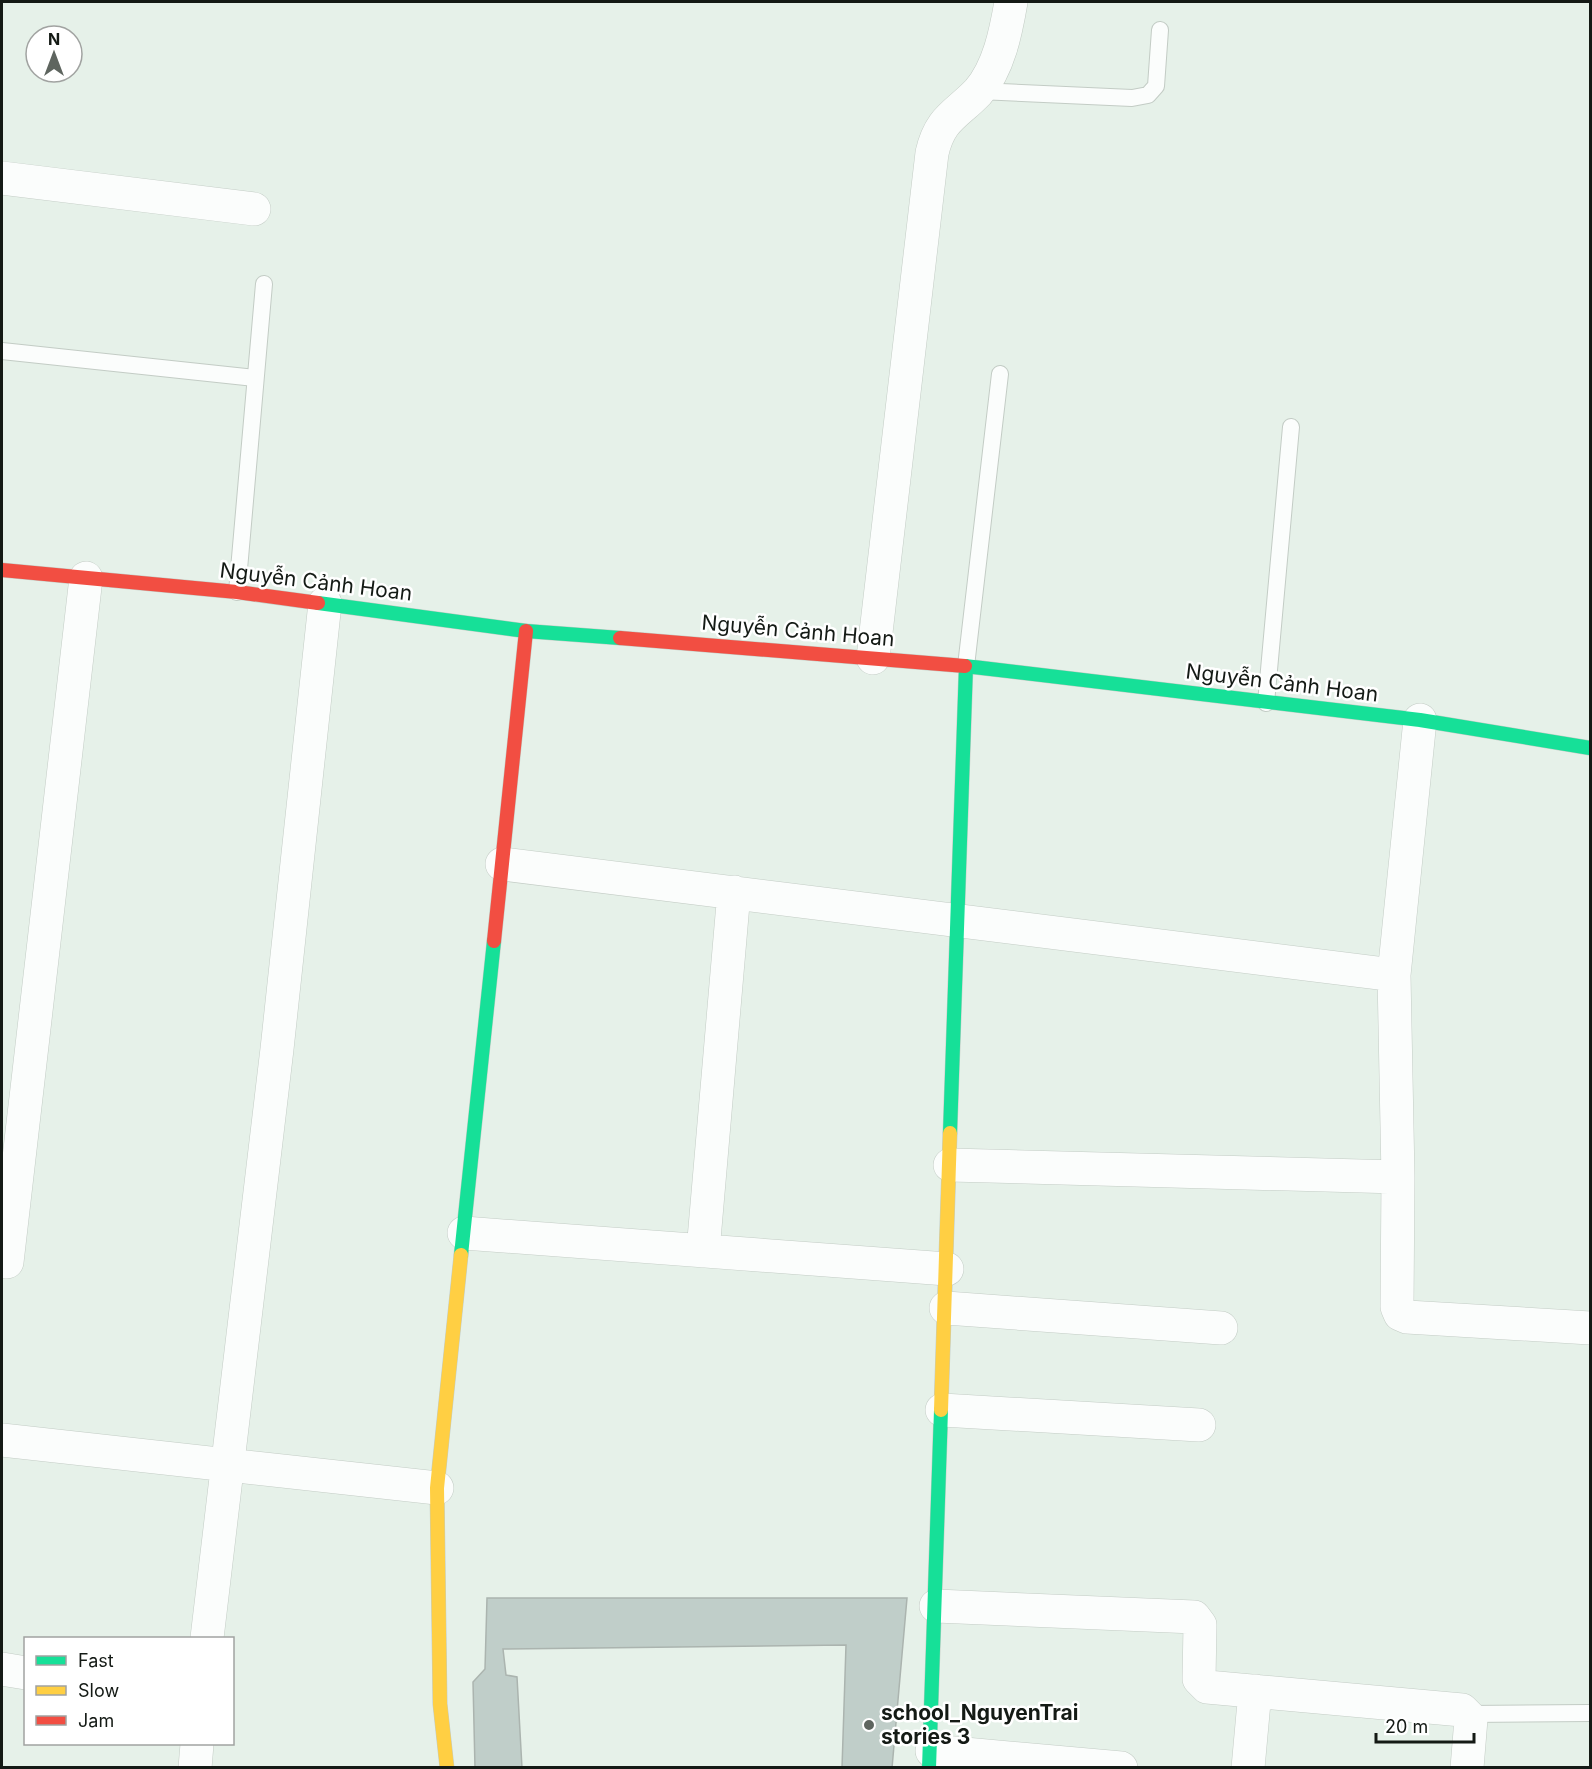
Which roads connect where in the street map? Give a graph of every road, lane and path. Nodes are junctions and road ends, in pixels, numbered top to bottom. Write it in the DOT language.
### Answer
graph roads {
  1 [pos="1011,2"];
  2 [pos="1160,30"];
  3 [pos="979,91"];
  4 [pos="2,178"];
  5 [pos="254,209"];
  6 [pos="264,284"];
  7 [pos="2,351"];
  8 [pos="1000,374"];
  9 [pos="255,378"];
  10 [pos="1291,427"];
  11 [pos="2,570"];
  12 [pos="86,579"];
  13 [pos="237,592"];
  14 [pos="325,603"];
  15 [pos="526,631"];
  16 [pos="873,658"];
  17 [pos="966,666"];
  18 [pos="1266,703"];
  19 [pos="1420,720"];
  20 [pos="1590,748"];
  21 [pos="502,864"];
  22 [pos="734,892"];
  23 [pos="957,920"];
  24 [pos="1394,975"];
  25 [pos="950,1165"];
  26 [pos="1398,1177"];
  27 [pos="464,1233"];
  28 [pos="703,1251"];
  29 [pos="7,1262"];
  30 [pos="946,1269"];
  31 [pos="946,1308"];
  32 [pos="1221,1328"];
  33 [pos="1590,1328"];
  34 [pos="942,1410"];
  35 [pos="1199,1425"];
  36 [pos="2,1440"];
  37 [pos="228,1466"];
  38 [pos="437,1488"];
  39 [pos="936,1606"];
  40 [pos="207,1637"];
  41 [pos="2,1669"];
  42 [pos="24,1672"];
  43 [pos="1256,1691"];
  44 [pos="1590,1713"];
  45 [pos="1469,1714"];
  46 [pos="197,1745"];
  47 [pos="931,1759"];
  48 [pos="195,1767"];
  49 [pos="447,1767"];
  50 [pos="1121,1767"];
  51 [pos="1248,1767"];
  52 [pos="1467,1767"];
  1 -- 3 [label="street"];
  2 -- 3 [label="lane"];
  3 -- 16 [label="street"];
  4 -- 5 [label="street"];
  6 -- 9 [label="lane"];
  7 -- 9 [label="lane"];
  8 -- 17 [label="lane"];
  9 -- 13 [label="lane"];
  10 -- 18 [label="lane"];
  11 -- 12 [label="street, Nguyễn Cảnh Hoan"];
  12 -- 13 [label="street, Nguyễn Cảnh Hoan"];
  12 -- 29 [label="street"];
  13 -- 14 [label="street, Nguyễn Cảnh Hoan"];
  14 -- 15 [label="street, Nguyễn Cảnh Hoan"];
  14 -- 37 [label="street"];
  15 -- 16 [label="street, Nguyễn Cảnh Hoan"];
  15 -- 21 [label="street"];
  16 -- 17 [label="street, Nguyễn Cảnh Hoan"];
  17 -- 18 [label="street, Nguyễn Cảnh Hoan"];
  17 -- 23 [label="street"];
  18 -- 19 [label="street, Nguyễn Cảnh Hoan"];
  19 -- 20 [label="street, Nguyễn Cảnh Hoan"];
  19 -- 24 [label="street"];
  21 -- 22 [label="street"];
  21 -- 27 [label="street"];
  22 -- 23 [label="street"];
  22 -- 28 [label="street"];
  23 -- 24 [label="street"];
  23 -- 25 [label="street"];
  24 -- 26 [label="street"];
  25 -- 26 [label="street"];
  25 -- 30 [label="street"];
  26 -- 33 [label="street"];
  27 -- 28 [label="street"];
  27 -- 38 [label="street"];
  28 -- 30 [label="street"];
  30 -- 31 [label="street"];
  31 -- 32 [label="street"];
  31 -- 34 [label="street"];
  34 -- 35 [label="street"];
  34 -- 39 [label="street"];
  36 -- 37 [label="street"];
  37 -- 38 [label="street"];
  37 -- 40 [label="street"];
  38 -- 49 [label="street"];
  39 -- 43 [label="street"];
  39 -- 47 [label="street"];
  41 -- 42 [label="street"];
  43 -- 45 [label="street"];
  43 -- 51 [label="street"];
  44 -- 45 [label="lane"];
  45 -- 52 [label="street"];
  46 -- 48 [label="street"];
  47 -- 50 [label="street"];
}
